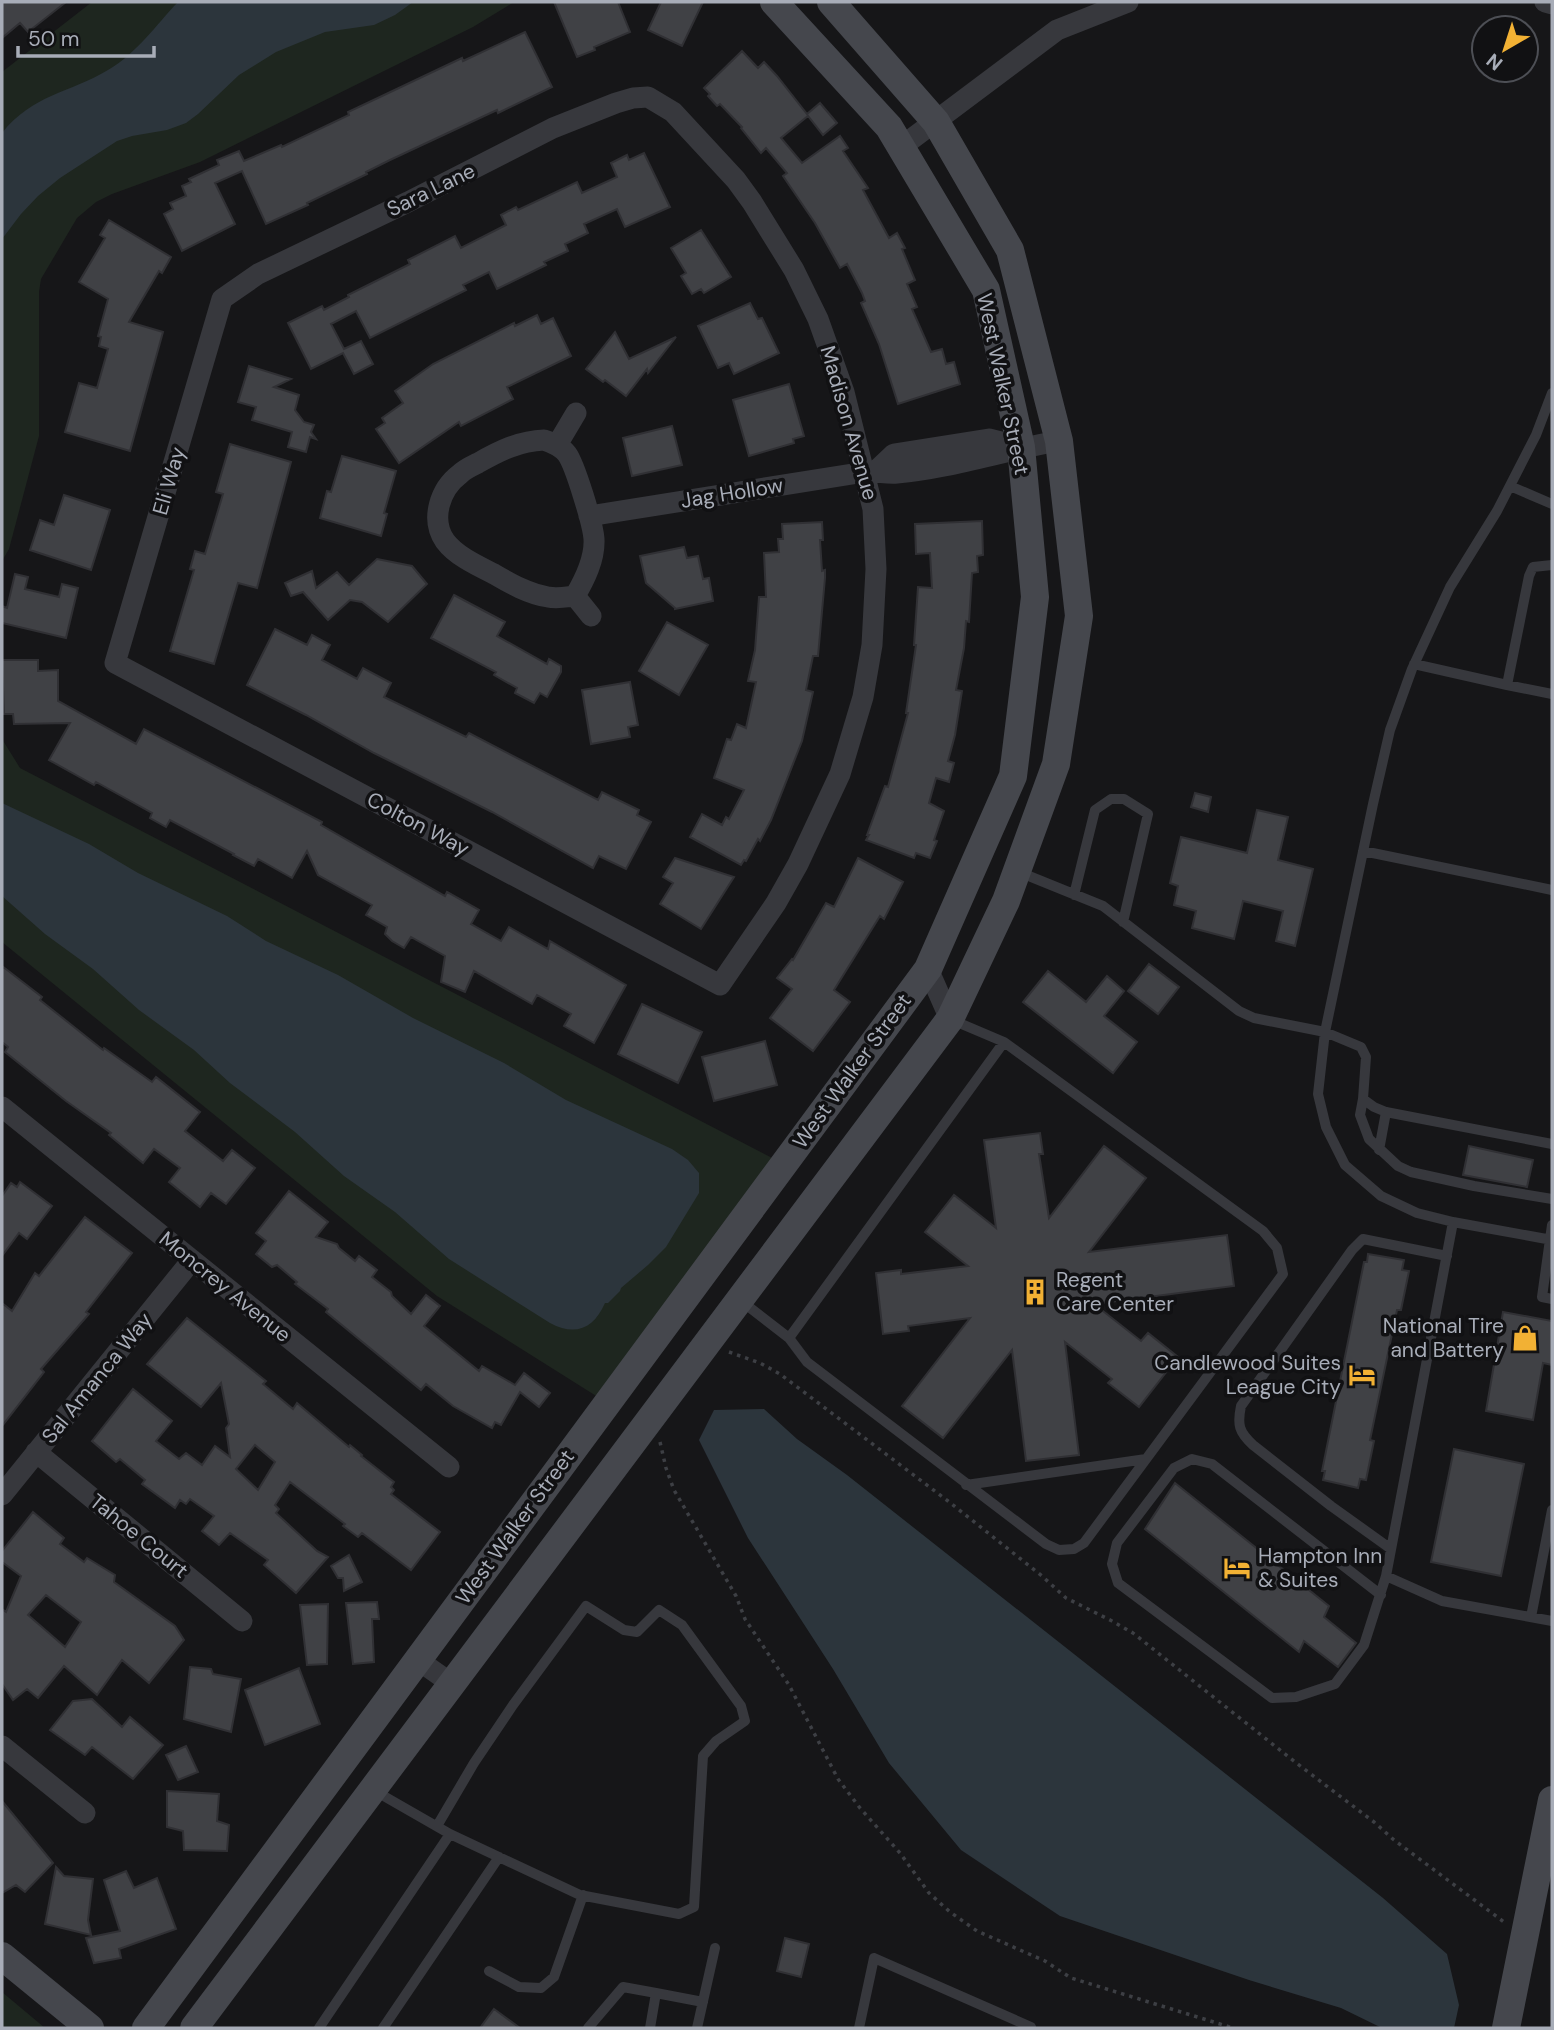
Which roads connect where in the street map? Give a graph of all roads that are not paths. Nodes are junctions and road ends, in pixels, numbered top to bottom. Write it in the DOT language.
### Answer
graph roads {
  1 [pos="774,2"];
  2 [pos="831,2"];
  3 [pos="1128,2"];
  4 [pos="1545,2"];
  5 [pos="1552,4"];
  6 [pos="648,97"];
  7 [pos="936,122"];
  8 [pos="901,148"];
  9 [pos="222,299"];
  10 [pos="1552,394"];
  11 [pos="576,413"];
  12 [pos="1059,442"];
  13 [pos="557,444"];
  14 [pos="1021,447"];
  15 [pos="870,472"];
  16 [pos="1510,486"];
  17 [pos="1552,504"];
  18 [pos="589,516"];
  19 [pos="1552,565"];
  20 [pos="575,596"];
  21 [pos="591,617"];
  22 [pos="115,663"];
  23 [pos="1414,664"];
  24 [pos="1507,685"];
  25 [pos="1552,694"];
  26 [pos="1363,851"];
  27 [pos="1017,871"];
  28 [pos="1552,890"];
  29 [pos="1074,894"];
  30 [pos="1123,922"];
  31 [pos="928,969"];
  32 [pos="720,985"];
  33 [pos="950,1019"];
  34 [pos="1325,1032"];
  35 [pos="1004,1042"];
  36 [pos="1363,1099"];
  37 [pos="2,1107"];
  38 [pos="1386,1112"];
  39 [pos="1552,1144"];
  40 [pos="1379,1150"];
  41 [pos="1552,1199"];
  42 [pos="1453,1222"];
  43 [pos="1552,1225"];
  44 [pos="1551,1240"];
  45 [pos="1447,1256"];
  46 [pos="191,1260"];
  47 [pos="1552,1299"];
  48 [pos="740,1300"];
  49 [pos="789,1338"];
  50 [pos="36,1452"];
  51 [pos="1146,1459"];
  52 [pos="449,1467"];
  53 [pos="966,1485"];
  54 [pos="2,1495"];
  55 [pos="1552,1510"];
  56 [pos="1391,1549"];
  57 [pos="1386,1576"];
  58 [pos="1381,1595"];
  59 [pos="1531,1617"];
  60 [pos="242,1621"];
  61 [pos="1552,1621"];
  62 [pos="418,1660"];
  63 [pos="452,1684"];
  64 [pos="2,1746"];
  65 [pos="373,1790"];
  66 [pos="1552,1800"];
  67 [pos="85,1813"];
  68 [pos="437,1826"];
  69 [pos="450,1834"];
  70 [pos="499,1857"];
  71 [pos="583,1895"];
  72 [pos="715,1948"];
  73 [pos="2,1956"];
  74 [pos="489,1971"];
  75 [pos="656,1993"];
  76 [pos="703,2002"];
  77 [pos="90,2028"];
  78 [pos="146,2028"];
  79 [pos="194,2028"];
  80 [pos="319,2028"];
  81 [pos="383,2028"];
  82 [pos="588,2028"];
  83 [pos="650,2028"];
  84 [pos="697,2028"];
  85 [pos="859,2028"];
  86 [pos="1034,2028"];
  87 [pos="1506,2028"];
  1 -- 8 [label="street, West Walker Street"];
  2 -- 7 [label="street, West Walker Street"];
  3 -- 7 [label="street"];
  4 -- 5 [label="street"];
  6 -- 9 [label="street, Sara Lane"];
  6 -- 15 [label="street, Madison Avenue"];
  7 -- 8 [label="street"];
  7 -- 12 [label="street, West Walker Street"];
  8 -- 14 [label="street, West Walker Street"];
  9 -- 22 [label="street, Eli Way"];
  10 -- 16 [label="lane"];
  11 -- 13 [label="street"];
  12 -- 14 [label="street, Jag Hollow"];
  12 -- 27 [label="street, West Walker Street"];
  13 -- 18 [label="street"];
  13 -- 20 [label="street"];
  14 -- 15 [label="street, Jag Hollow"];
  14 -- 31 [label="street, West Walker Street"];
  15 -- 18 [label="street, Jag Hollow"];
  15 -- 32 [label="street, Madison Avenue"];
  16 -- 17 [label="lane"];
  16 -- 23 [label="lane"];
  18 -- 20 [label="street"];
  19 -- 24 [label="lane"];
  20 -- 21 [label="street"];
  22 -- 32 [label="street, Colton Way"];
  23 -- 24 [label="lane"];
  23 -- 26 [label="lane"];
  24 -- 25 [label="lane"];
  26 -- 28 [label="lane"];
  26 -- 34 [label="lane"];
  27 -- 29 [label="lane"];
  27 -- 33 [label="street, West Walker Street"];
  29 -- 30 [label="lane"];
  29 -- 30 [label="lane"];
  30 -- 34 [label="lane"];
  31 -- 33 [label="street"];
  31 -- 62 [label="street, West Walker Street"];
  33 -- 35 [label="lane"];
  33 -- 48 [label="street, West Walker Street"];
  34 -- 36 [label="lane"];
  34 -- 42 [label="lane"];
  35 -- 49 [label="lane"];
  35 -- 51 [label="lane"];
  36 -- 38 [label="lane"];
  36 -- 40 [label="lane"];
  37 -- 46 [label="street, Moncrey Avenue"];
  38 -- 39 [label="lane"];
  38 -- 40 [label="lane"];
  40 -- 41 [label="lane"];
  42 -- 44 [label="lane"];
  42 -- 45 [label="lane"];
  43 -- 44 [label="lane"];
  44 -- 47 [label="lane"];
  45 -- 56 [label="lane"];
  45 -- 56 [label="lane"];
  46 -- 50 [label="street, Sal Amanca Way"];
  46 -- 52 [label="street, Moncrey Avenue"];
  48 -- 49 [label="lane"];
  48 -- 63 [label="street, West Walker Street"];
  49 -- 53 [label="lane"];
  50 -- 54 [label="street, Sal Amanca Way"];
  50 -- 60 [label="street, Tahoe Court"];
  51 -- 53 [label="lane"];
  51 -- 53 [label="lane"];
  55 -- 59 [label="lane"];
  56 -- 57 [label="lane"];
  57 -- 58 [label="lane"];
  57 -- 59 [label="lane"];
  58 -- 58 [label="lane"];
  59 -- 61 [label="lane"];
  62 -- 63 [label="street"];
  62 -- 78 [label="street, West Walker Street"];
  63 -- 65 [label="street, West Walker Street"];
  64 -- 67 [label="street"];
  65 -- 68 [label="lane"];
  65 -- 79 [label="street, West Walker Street"];
  66 -- 87 [label="street"];
  68 -- 69 [label="lane"];
  68 -- 71 [label="lane"];
  69 -- 70 [label="lane"];
  69 -- 80 [label="lane"];
  70 -- 71 [label="lane"];
  70 -- 81 [label="lane"];
  71 -- 74 [label="lane"];
  72 -- 76 [label="lane"];
  73 -- 77 [label="street"];
  75 -- 76 [label="lane"];
  75 -- 82 [label="lane"];
  75 -- 83 [label="lane"];
  76 -- 84 [label="lane"];
  85 -- 86 [label="lane"];
}
